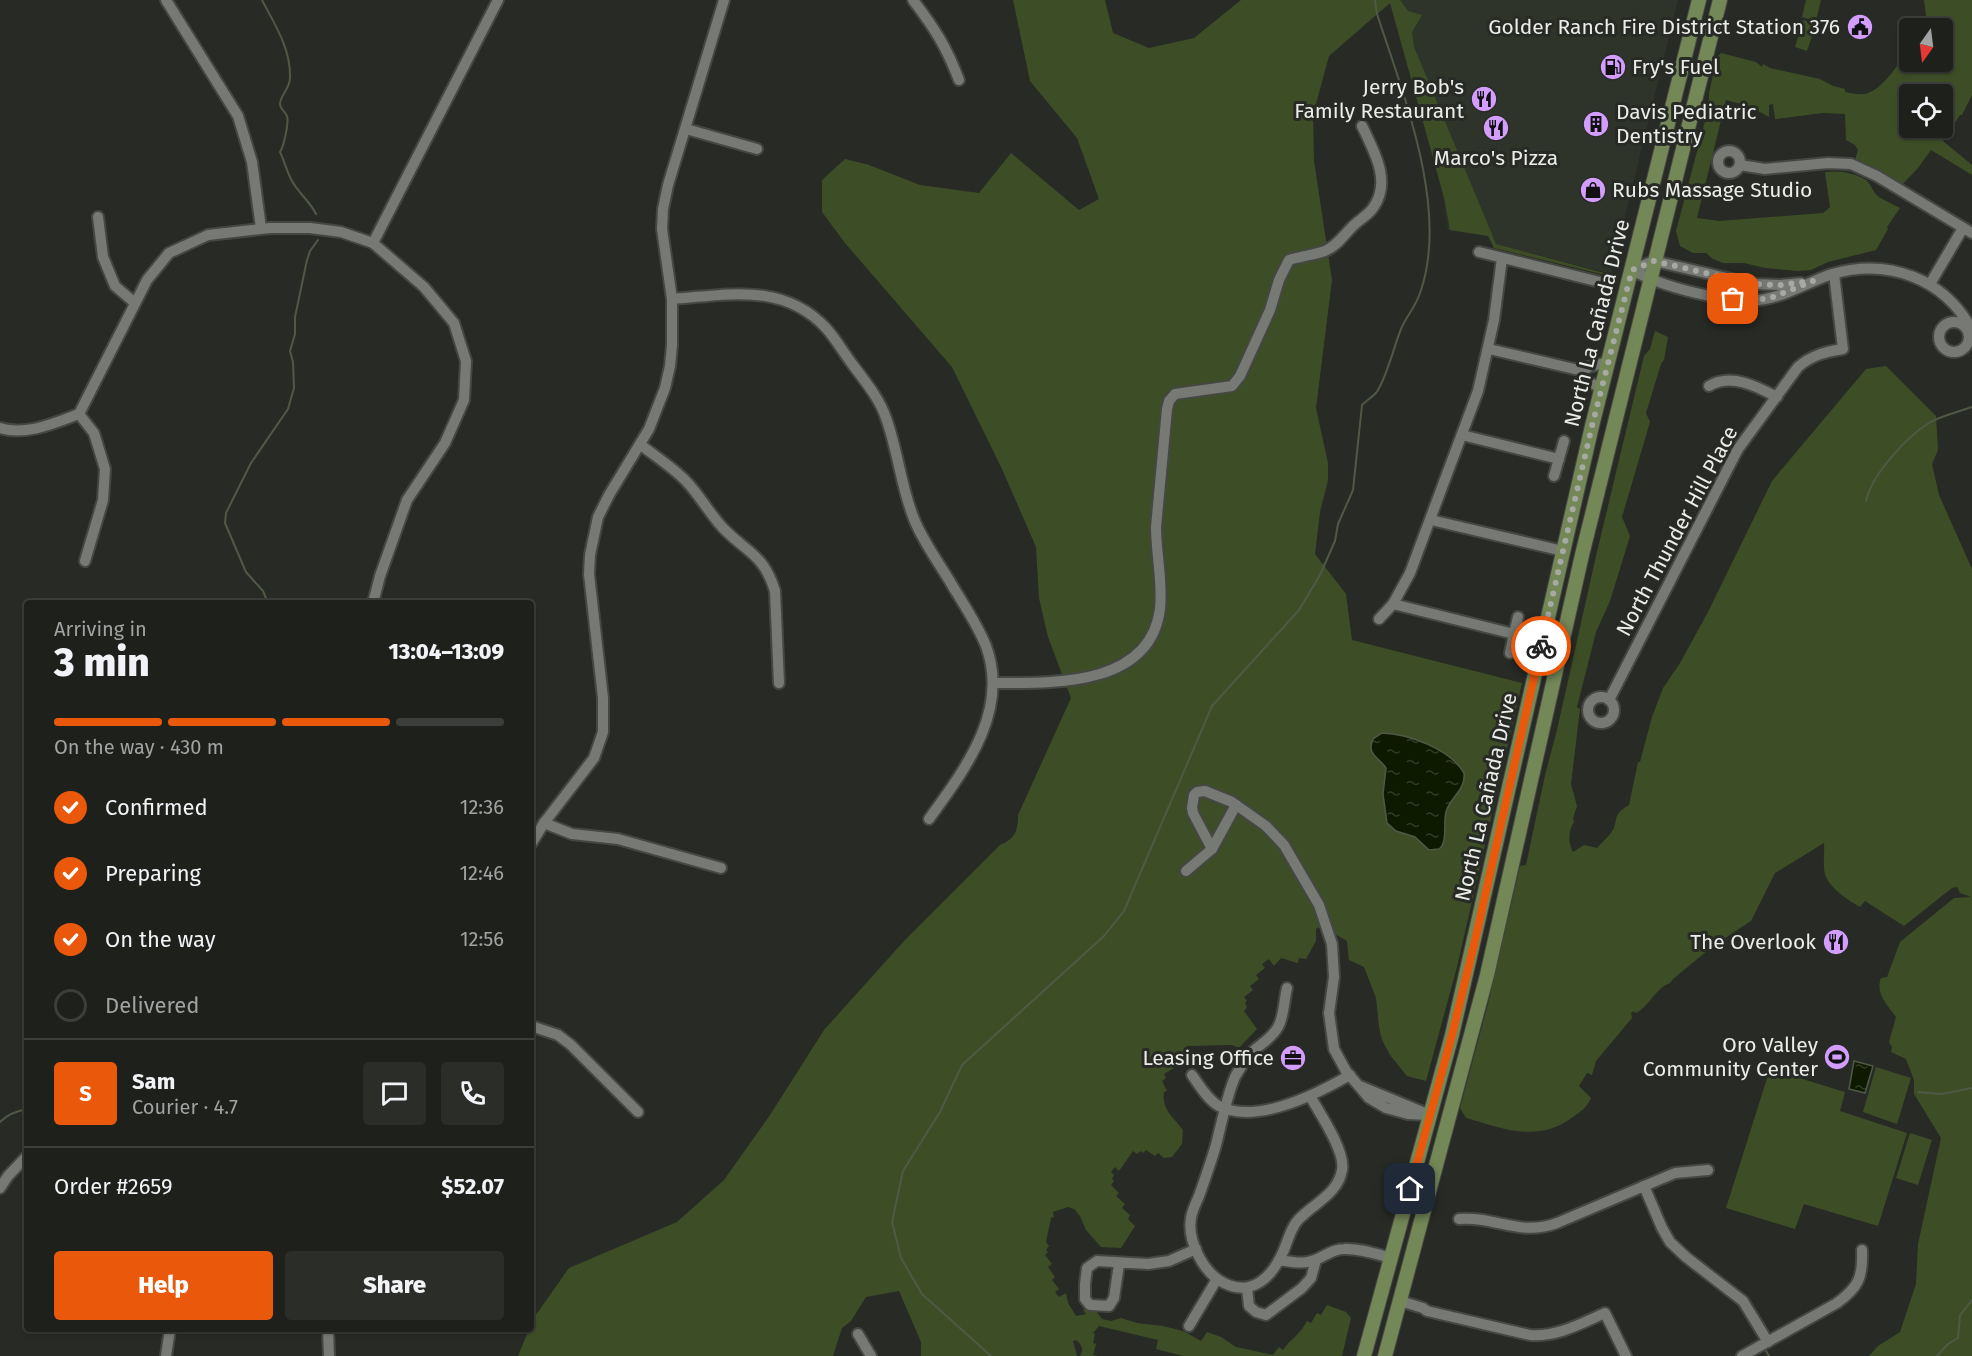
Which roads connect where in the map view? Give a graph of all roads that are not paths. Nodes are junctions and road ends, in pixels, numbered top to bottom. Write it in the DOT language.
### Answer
graph roads {
  1 [pos="166,0"];
  2 [pos="498,0"];
  3 [pos="724,0"];
  4 [pos="913,0"];
  5 [pos="1699,0"];
  6 [pos="1720,0"];
  7 [pos="959,80"];
  8 [pos="1362,126"];
  9 [pos="686,129"];
  10 [pos="757,149"];
  11 [pos="1740,165"];
  12 [pos="98,217"];
  13 [pos="261,228"];
  14 [pos="1968,230"];
  15 [pos="373,243"];
  16 [pos="1479,252"];
  17 [pos="1502,258"];
  18 [pos="1654,261"];
  19 [pos="1632,270"];
  20 [pos="1834,274"];
  21 [pos="1650,280"];
  22 [pos="1813,281"];
  23 [pos="1600,282"];
  24 [pos="1930,284"];
  25 [pos="672,298"];
  26 [pos="135,303"];
  27 [pos="1969,329"];
  28 [pos="1489,349"];
  29 [pos="1608,362"];
  30 [pos="1583,371"];
  31 [pos="1709,386"];
  32 [pos="1602,388"];
  33 [pos="1777,397"];
  34 [pos="79,414"];
  35 [pos="0,428"];
  36 [pos="1462,435"];
  37 [pos="1564,441"];
  38 [pos="641,445"];
  39 [pos="1559,459"];
  40 [pos="1554,476"];
  41 [pos="1431,520"];
  42 [pos="1563,551"];
  43 [pos="85,561"];
  44 [pos="374,600"];
  45 [pos="1392,603"];
  46 [pos="1518,617"];
  47 [pos="1379,620"];
  48 [pos="1514,634"];
  49 [pos="1510,653"];
  50 [pos="779,683"];
  51 [pos="993,683"];
  52 [pos="1609,700"];
  53 [pos="1525,717"];
  54 [pos="1544,722"];
  55 [pos="1236,805"];
  56 [pos="929,819"];
  57 [pos="544,823"];
  58 [pos="534,839"];
  59 [pos="1212,849"];
  60 [pos="721,868"];
  61 [pos="1186,871"];
  62 [pos="1287,988"];
  63 [pos="534,1027"];
  64 [pos="1192,1075"];
  65 [pos="1350,1075"];
  66 [pos="1310,1095"];
  67 [pos="1226,1109"];
  68 [pos="638,1112"];
  69 [pos="1430,1115"];
  70 [pos="24,1159"];
  71 [pos="1708,1170"];
  72 [pos="1644,1186"];
  73 [pos="0,1188"];
  74 [pos="1459,1219"];
  75 [pos="1196,1249"];
  76 [pos="1862,1250"];
  77 [pos="1391,1258"];
  78 [pos="1279,1260"];
  79 [pos="1316,1260"];
  80 [pos="1119,1264"];
  81 [pos="1217,1279"];
  82 [pos="1247,1288"];
  83 [pos="1400,1301"];
  84 [pos="1189,1326"];
  85 [pos="170,1332"];
  86 [pos="328,1332"];
  87 [pos="858,1334"];
  88 [pos="1768,1342"];
  89 [pos="166,1356"];
  90 [pos="329,1356"];
  91 [pos="871,1356"];
  92 [pos="1365,1356"];
  93 [pos="1385,1356"];
  94 [pos="1626,1356"];
  95 [pos="1742,1356"];
  1 -- 13 [label="street"];
  2 -- 15 [label="street"];
  3 -- 9 [label="street"];
  4 -- 7 [label="street"];
  5 -- 19 [label="main road, North La Cañada Drive"];
  6 -- 18 [label="main road, North La Cañada Drive"];
  8 -- 51 [label="street"];
  9 -- 10 [label="street"];
  9 -- 25 [label="street"];
  11 -- 14 [label="street"];
  12 -- 26 [label="street"];
  13 -- 15 [label="street"];
  13 -- 26 [label="street"];
  14 -- 24 [label="street"];
  15 -- 44 [label="street"];
  16 -- 17 [label="street"];
  17 -- 23 [label="street"];
  17 -- 28 [label="street"];
  18 -- 19 [label="street"];
  18 -- 21 [label="main road, North La Cañada Drive"];
  18 -- 22 [label="street"];
  19 -- 21 [label="street"];
  19 -- 29 [label="main road, North La Cañada Drive"];
  20 -- 22 [label="street"];
  20 -- 24 [label="street"];
  20 -- 33 [label="street, North Thunder Hill Place"];
  21 -- 22 [label="street"];
  21 -- 54 [label="main road, North La Cañada Drive"];
  24 -- 27 [label="street"];
  25 -- 38 [label="street"];
  25 -- 51 [label="street"];
  26 -- 34 [label="street"];
  28 -- 30 [label="street"];
  28 -- 36 [label="street"];
  29 -- 30 [label="street"];
  29 -- 32 [label="main road, North La Cañada Drive"];
  30 -- 32 [label="street"];
  31 -- 33 [label="street"];
  32 -- 42 [label="main road, North La Cañada Drive"];
  33 -- 52 [label="street, North Thunder Hill Place"];
  34 -- 35 [label="street"];
  34 -- 43 [label="street"];
  36 -- 39 [label="street"];
  36 -- 41 [label="street"];
  37 -- 39 [label="street"];
  38 -- 50 [label="street"];
  38 -- 57 [label="street"];
  39 -- 40 [label="street"];
  41 -- 42 [label="street"];
  41 -- 45 [label="street"];
  42 -- 53 [label="main road, North La Cañada Drive"];
  45 -- 47 [label="street"];
  45 -- 48 [label="street"];
  46 -- 48 [label="street"];
  48 -- 49 [label="street"];
  51 -- 56 [label="street"];
  53 -- 54 [label="main road"];
  53 -- 69 [label="main road, North La Cañada Drive"];
  54 -- 83 [label="main road, North La Cañada Drive"];
  55 -- 59 [label="street"];
  55 -- 59 [label="street"];
  55 -- 65 [label="street"];
  57 -- 58 [label="street"];
  57 -- 60 [label="street"];
  59 -- 61 [label="street"];
  62 -- 67 [label="street"];
  63 -- 68 [label="street"];
  64 -- 67 [label="street"];
  65 -- 66 [label="street"];
  65 -- 69 [label="street"];
  66 -- 67 [label="street"];
  66 -- 78 [label="street"];
  67 -- 75 [label="street"];
  69 -- 77 [label="main road, North La Cañada Drive"];
  70 -- 73 [label="street"];
  71 -- 72 [label="street"];
  72 -- 74 [label="street"];
  72 -- 88 [label="street"];
  75 -- 80 [label="street"];
  75 -- 81 [label="street"];
  76 -- 88 [label="street"];
  77 -- 79 [label="street"];
  77 -- 92 [label="main road, North La Cañada Drive"];
  78 -- 79 [label="street"];
  78 -- 82 [label="street"];
  79 -- 82 [label="street"];
  80 -- 80 [label="street"];
  81 -- 82 [label="street"];
  81 -- 84 [label="street"];
  83 -- 93 [label="main road, North La Cañada Drive"];
  83 -- 94 [label="street"];
  85 -- 89 [label="street"];
  86 -- 90 [label="street"];
  87 -- 91 [label="street"];
  88 -- 95 [label="street"];
}
